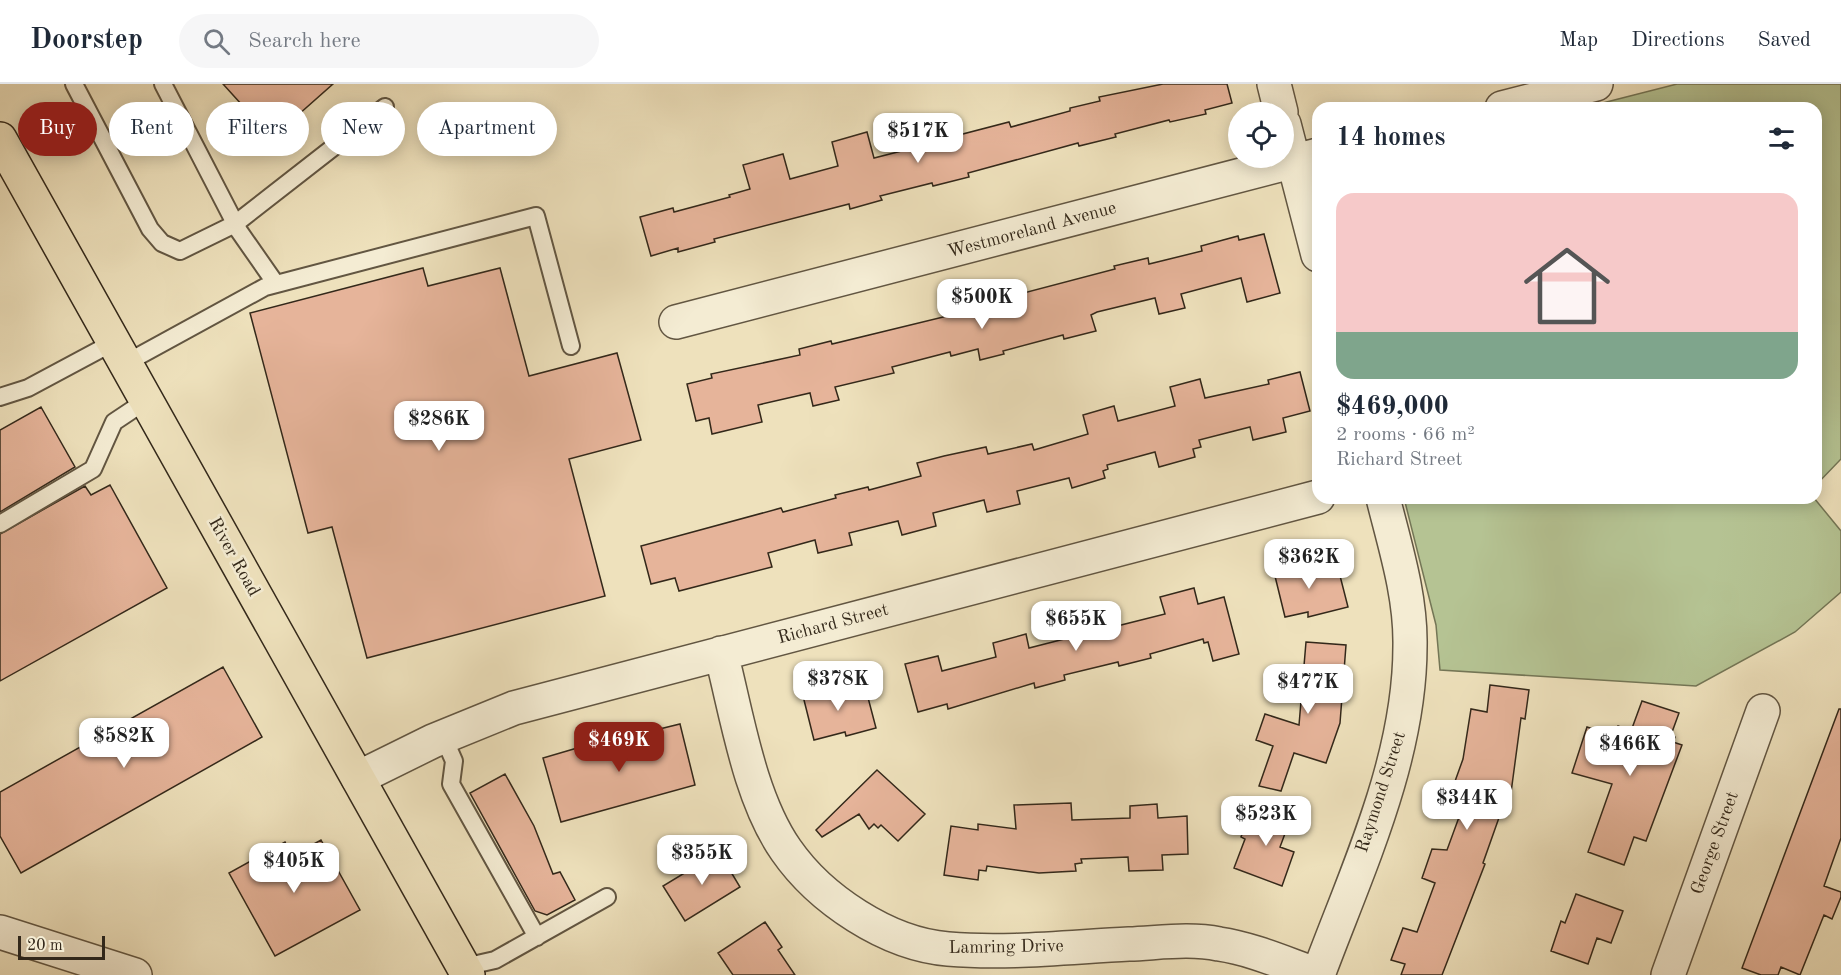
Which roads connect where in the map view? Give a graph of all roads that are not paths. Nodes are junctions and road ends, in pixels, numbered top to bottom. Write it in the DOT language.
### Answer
graph roads {
  1 [pos="74,84"];
  2 [pos="163,84"];
  3 [pos="1274,84"];
  4 [pos="1596,84"];
  5 [pos="1278,102"];
  6 [pos="1526,102"];
  7 [pos="0,139"];
  8 [pos="1294,139"];
  9 [pos="323,156"];
  10 [pos="1306,158"];
  11 [pos="1312,206"];
  12 [pos="236,224"];
  13 [pos="276,284"];
  14 [pos="676,322"];
  15 [pos="571,346"];
  16 [pos="120,353"];
  17 [pos="0,397"];
  18 [pos="147,400"];
  19 [pos="1312,499"];
  20 [pos="1384,504"];
  21 [pos="0,524"];
  22 [pos="721,653"];
  23 [pos="1763,711"];
  24 [pos="443,736"];
  25 [pos="358,778"];
  26 [pos="607,897"];
  27 [pos="0,932"];
  28 [pos="537,937"];
  29 [pos="460,972"];
  30 [pos="135,975"];
  31 [pos="1318,975"];
  32 [pos="1668,975"];
  1 -- 12 [label="lane"];
  2 -- 12 [label="lane"];
  3 -- 5 [label="street"];
  4 -- 6 [label="street"];
  7 -- 16 [label="main road, River Road"];
  8 -- 10 [label="street"];
  9 -- 12 [label="lane"];
  10 -- 11 [label="street"];
  10 -- 14 [label="street, Westmoreland Avenue"];
  12 -- 13 [label="lane"];
  13 -- 15 [label="lane"];
  13 -- 16 [label="lane"];
  16 -- 17 [label="lane"];
  16 -- 18 [label="main road, River Road"];
  18 -- 21 [label="lane"];
  18 -- 25 [label="main road, River Road"];
  19 -- 22 [label="street, Richard Street"];
  20 -- 31 [label="street, Raymond Street"];
  22 -- 24 [label="street, Richard Street"];
  22 -- 31 [label="street, Lamring Drive"];
  23 -- 32 [label="street, George Street"];
  24 -- 25 [label="street, Richard Street"];
  24 -- 28 [label="lane"];
  25 -- 29 [label="main road, River Road"];
  26 -- 28 [label="lane"];
  27 -- 30 [label="street"];
  28 -- 29 [label="lane"];
}
